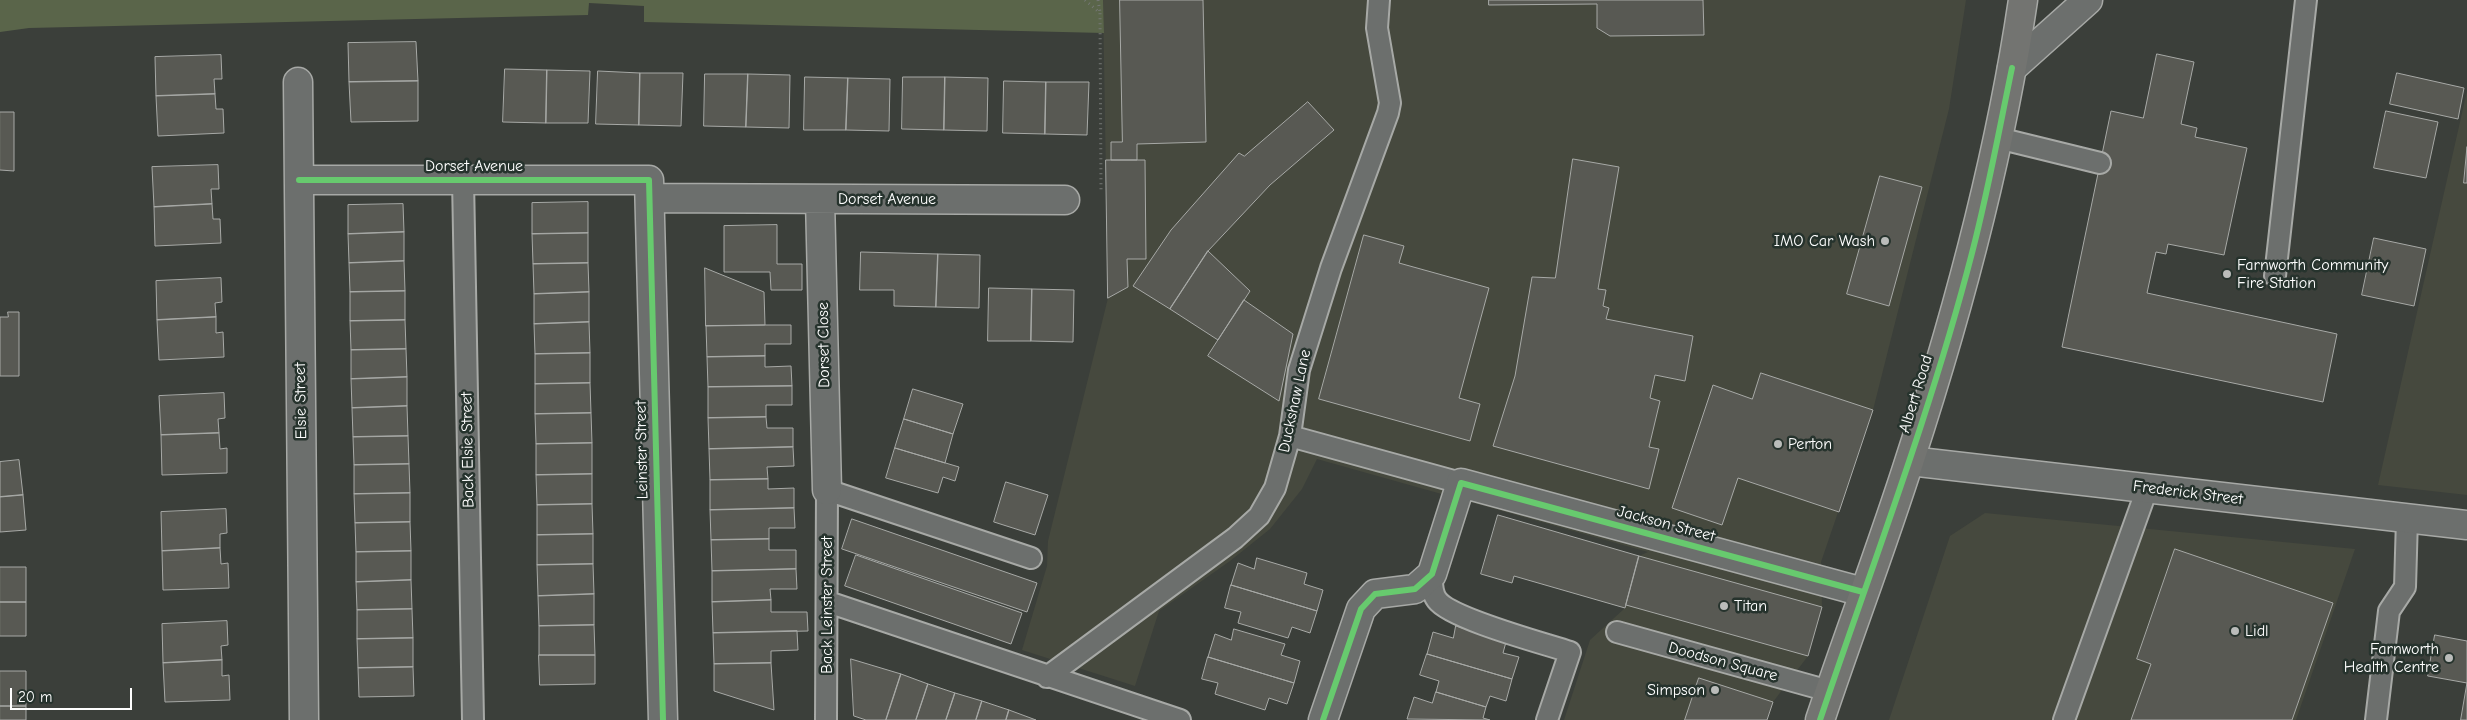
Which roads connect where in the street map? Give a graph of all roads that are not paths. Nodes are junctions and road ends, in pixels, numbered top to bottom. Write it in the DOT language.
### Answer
graph roads {
  1 [pos="1380,0"];
  2 [pos="2023,0"];
  3 [pos="2088,0"];
  4 [pos="2306,0"];
  5 [pos="2012,68"];
  6 [pos="298,82"];
  7 [pos="1998,138"];
  8 [pos="2100,163"];
  9 [pos="463,179"];
  10 [pos="299,180"];
  11 [pos="649,189"];
  12 [pos="820,199"];
  13 [pos="1065,200"];
  14 [pos="2275,276"];
  15 [pos="1290,436"];
  16 [pos="1910,461"];
  17 [pos="1461,483"];
  18 [pos="2148,488"];
  19 [pos="827,490"];
  20 [pos="2407,518"];
  21 [pos="2467,525"];
  22 [pos="1031,558"];
  23 [pos="1432,574"];
  24 [pos="1863,592"];
  25 [pos="828,602"];
  26 [pos="1617,632"];
  27 [pos="1047,677"];
  28 [pos="1829,691"];
  29 [pos="304,720"];
  30 [pos="472,720"];
  31 [pos="663,720"];
  32 [pos="826,720"];
  33 [pos="1180,720"];
  34 [pos="1323,720"];
  35 [pos="1548,720"];
  36 [pos="1820,720"];
  37 [pos="2064,720"];
  38 [pos="2376,720"];
  1 -- 15 [label="lane, Duckshaw Lane"];
  2 -- 5 [label="main road, Albert Road"];
  3 -- 5 [label="street"];
  4 -- 14 [label="lane"];
  5 -- 7 [label="main road, Albert Road"];
  6 -- 10 [label="street, Elsie Street"];
  7 -- 8 [label="lane"];
  7 -- 16 [label="main road, Albert Road"];
  9 -- 10 [label="street, Dorset Avenue"];
  9 -- 11 [label="street, Dorset Avenue"];
  9 -- 30 [label="lane, Back Elsie Street"];
  10 -- 29 [label="street, Elsie Street"];
  11 -- 12 [label="street, Dorset Avenue"];
  11 -- 31 [label="street, Leinster Street"];
  12 -- 13 [label="street, Dorset Avenue"];
  12 -- 19 [label="street, Dorset Close"];
  15 -- 17 [label="lane, Jackson Street"];
  15 -- 27 [label="lane, Duckshaw Lane"];
  16 -- 18 [label="street, Frederick Street"];
  16 -- 24 [label="main road, Albert Road"];
  17 -- 23 [label="street"];
  17 -- 24 [label="street, Jackson Street"];
  18 -- 20 [label="street, Frederick Street"];
  18 -- 37 [label="lane"];
  19 -- 22 [label="lane"];
  19 -- 25 [label="lane, Back Leinster Street"];
  20 -- 21 [label="street, Frederick Street"];
  20 -- 38 [label="lane"];
  23 -- 34 [label="street"];
  23 -- 35 [label="lane"];
  24 -- 28 [label="main road, Albert Road"];
  25 -- 27 [label="lane"];
  25 -- 32 [label="lane, Back Leinster Street"];
  26 -- 28 [label="lane, Doodson Square"];
  27 -- 33 [label="lane"];
  28 -- 36 [label="main road, Albert Road"];
}
